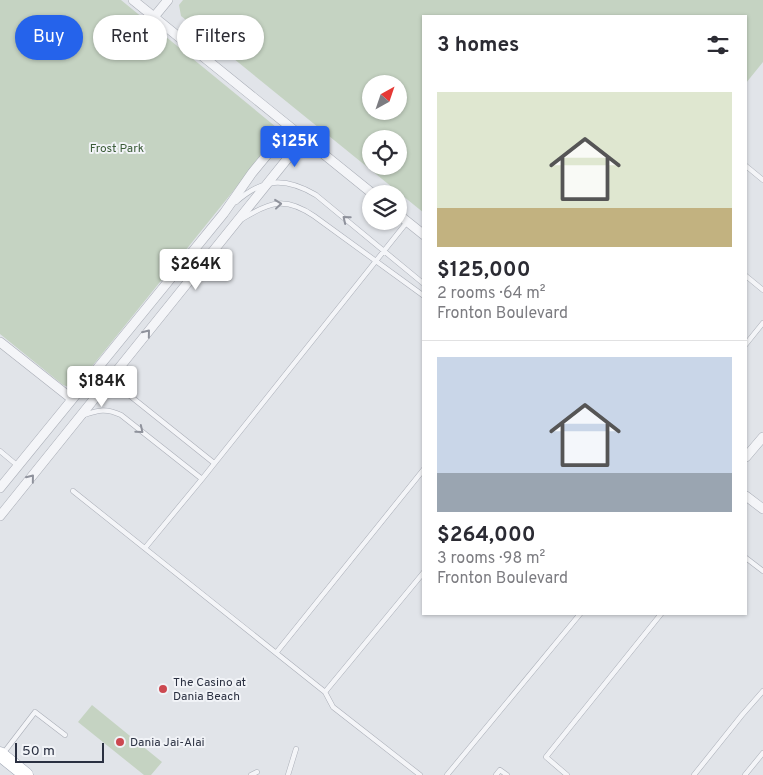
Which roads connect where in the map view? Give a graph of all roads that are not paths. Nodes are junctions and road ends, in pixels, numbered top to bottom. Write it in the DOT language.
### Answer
graph roads {
  1 [pos="133,0"];
  2 [pos="168,0"];
  3 [pos="150,15"];
  4 [pos="156,15"];
  5 [pos="167,28"];
  6 [pos="290,127"];
  7 [pos="304,138"];
  8 [pos="747,167"];
  9 [pos="763,180"];
  10 [pos="267,183"];
  11 [pos="362,185"];
  12 [pos="224,213"];
  13 [pos="407,222"];
  14 [pos="234,224"];
  15 [pos="400,230"];
  16 [pos="422,233"];
  17 [pos="384,250"];
  18 [pos="375,261"];
  19 [pos="747,277"];
  20 [pos="422,282"];
  21 [pos="763,290"];
  22 [pos="422,295"];
  23 [pos="763,323"];
  24 [pos="0,342"];
  25 [pos="747,343"];
  26 [pos="106,384"];
  27 [pos="81,389"];
  28 [pos="72,399"];
  29 [pos="80,416"];
  30 [pos="763,437"];
  31 [pos="0,451"];
  32 [pos="747,456"];
  33 [pos="214,463"];
  34 [pos="18,466"];
  35 [pos="422,471"];
  36 [pos="202,479"];
  37 [pos="0,488"];
  38 [pos="73,491"];
  39 [pos="747,497"];
  40 [pos="763,509"];
  41 [pos="0,516"];
  42 [pos="144,548"];
  43 [pos="747,559"];
  44 [pos="763,571"];
  45 [pos="422,574"];
  46 [pos="579,615"];
  47 [pos="660,615"];
  48 [pos="276,653"];
  49 [pos="763,691"];
  50 [pos="325,692"];
  51 [pos="65,735"];
  52 [pos="296,749"];
  53 [pos="763,753"];
  54 [pos="1,755"];
  55 [pos="258,772"];
  56 [pos="26,775"];
  57 [pos="251,775"];
  58 [pos="288,775"];
  59 [pos="420,775"];
  60 [pos="447,775"];
  61 [pos="496,775"];
  62 [pos="507,775"];
  63 [pos="567,775"];
  64 [pos="694,775"];
  65 [pos="745,775"];
  1 -- 3 [label="street"];
  2 -- 4 [label="street"];
  5 -- 6 [label="street"];
  6 -- 7 [label="street"];
  6 -- 12 [label="street"];
  7 -- 10 [label="street"];
  7 -- 11 [label="street"];
  8 -- 9 [label="lane"];
  10 -- 12 [label="lane"];
  10 -- 14 [label="street"];
  17 -- 10 [label="lane, one-way"];
  12 -- 27 [label="street"];
  13 -- 16 [label="street"];
  14 -- 18 [label="lane, one-way"];
  26 -- 14 [label="street, one-way"];
  15 -- 17 [label="lane"];
  17 -- 18 [label="lane"];
  17 -- 20 [label="lane"];
  18 -- 22 [label="lane"];
  18 -- 33 [label="lane"];
  19 -- 21 [label="lane"];
  23 -- 25 [label="lane"];
  24 -- 28 [label="street"];
  26 -- 27 [label="lane"];
  26 -- 29 [label="street"];
  26 -- 33 [label="lane"];
  27 -- 28 [label="street"];
  28 -- 34 [label="street"];
  29 -- 36 [label="lane, one-way"];
  41 -- 29 [label="street, one-way"];
  30 -- 32 [label="street"];
  31 -- 34 [label="lane"];
  33 -- 36 [label="lane"];
  34 -- 37 [label="street"];
  35 -- 48 [label="lane"];
  36 -- 42 [label="lane"];
  38 -- 42 [label="lane"];
  39 -- 40 [label="street"];
  42 -- 48 [label="lane"];
  43 -- 44 [label="lane"];
  45 -- 50 [label="lane"];
  46 -- 60 [label="lane"];
  47 -- 63 [label="lane"];
  48 -- 50 [label="lane"];
  49 -- 64 [label="lane"];
  50 -- 59 [label="lane"];
  51 -- 54 [label="lane"];
  52 -- 58 [label="lane"];
  53 -- 65 [label="lane"];
  54 -- 56 [label="main road"];
  55 -- 57 [label="lane"];
  61 -- 62 [label="lane"];
}
